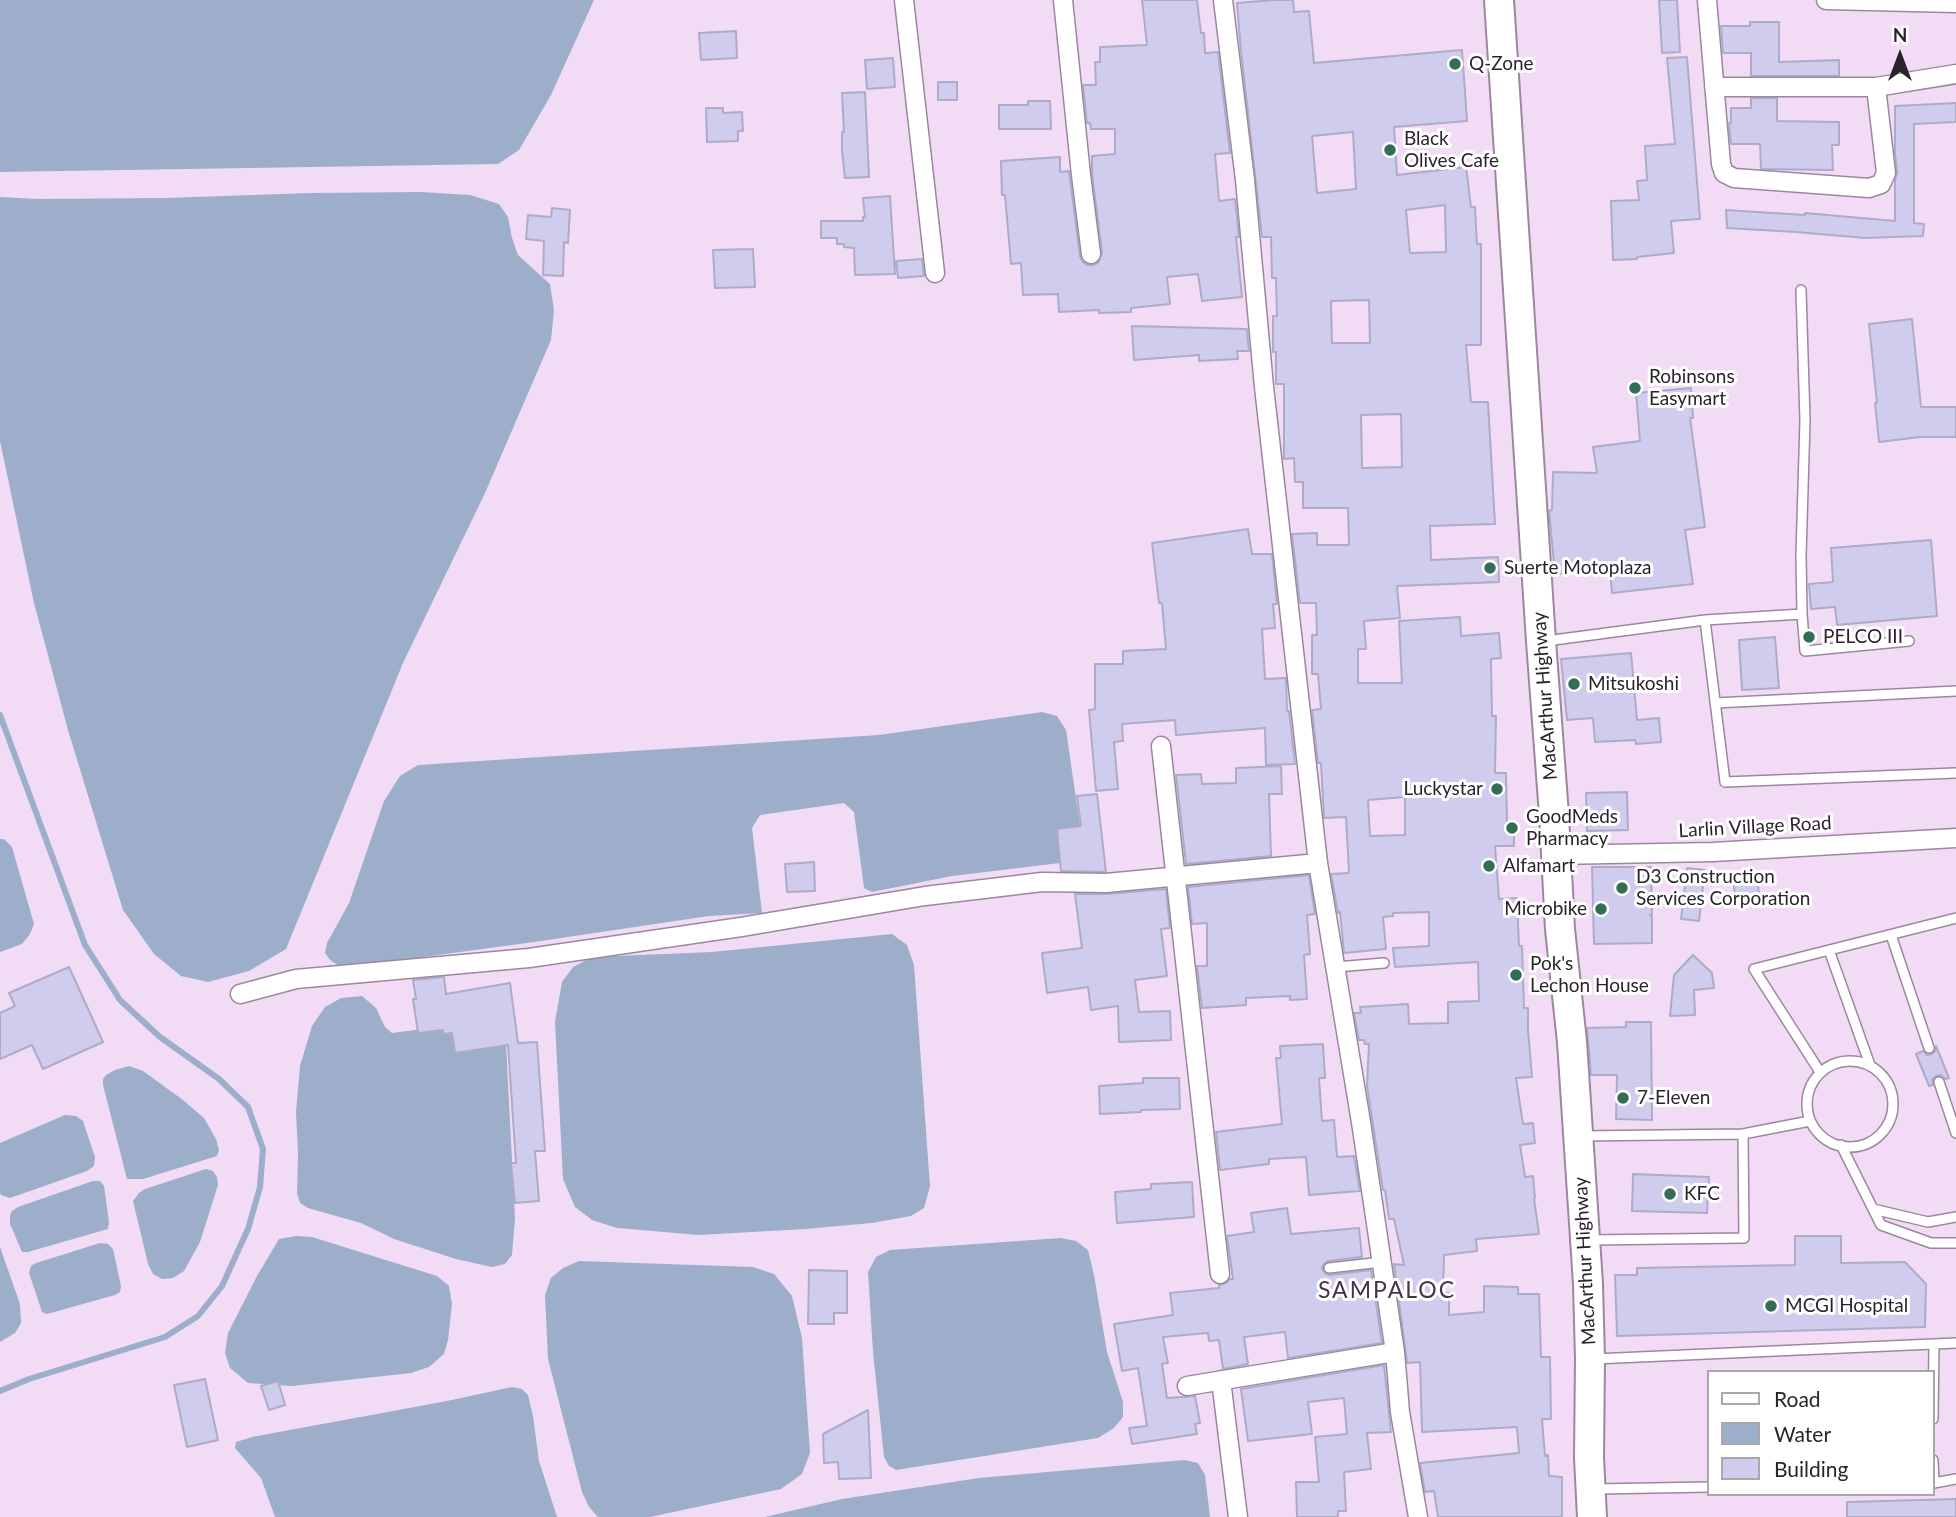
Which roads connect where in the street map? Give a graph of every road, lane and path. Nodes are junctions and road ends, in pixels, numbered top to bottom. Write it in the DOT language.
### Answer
graph roads {
  1 [pos="904,0"];
  2 [pos="1063,0"];
  3 [pos="1223,0"];
  4 [pos="1499,0"];
  5 [pos="1707,0"];
  6 [pos="1826,0"];
  7 [pos="1956,3"];
  8 [pos="1956,74"];
  9 [pos="1714,87"];
  10 [pos="1877,88"];
  11 [pos="1091,254"];
  12 [pos="934,273"];
  13 [pos="1801,290"];
  14 [pos="1802,614"];
  15 [pos="1705,620"];
  16 [pos="1541,641"];
  17 [pos="1909,641"];
  18 [pos="1956,691"];
  19 [pos="1716,703"];
  20 [pos="1161,746"];
  21 [pos="1956,772"];
  22 [pos="1956,838"];
  23 [pos="1556,855"];
  24 [pos="1318,863"];
  25 [pos="1174,876"];
  26 [pos="1956,918"];
  27 [pos="1891,936"];
  28 [pos="1829,950"];
  29 [pos="1384,963"];
  30 [pos="1336,967"];
  31 [pos="240,994"];
  32 [pos="1929,1048"];
  33 [pos="1870,1065"];
  34 [pos="1820,1072"];
  35 [pos="1939,1082"];
  36 [pos="1810,1121"];
  37 [pos="1956,1133"];
  38 [pos="1743,1134"];
  39 [pos="1579,1136"];
  40 [pos="1841,1145"];
  41 [pos="1873,1209"];
  42 [pos="1956,1217"];
  43 [pos="1584,1241"];
  44 [pos="1956,1243"];
  45 [pos="1382,1262"];
  46 [pos="1329,1268"];
  47 [pos="1220,1276"];
  48 [pos="1956,1343"];
  49 [pos="1934,1344"];
  50 [pos="1395,1352"];
  51 [pos="1590,1359"];
  52 [pos="1934,1370"];
  53 [pos="1221,1380"];
  54 [pos="1187,1386"];
  55 [pos="1956,1479"];
  56 [pos="1935,1483"];
  57 [pos="1708,1487"];
  58 [pos="1590,1489"];
  59 [pos="1238,1517"];
  60 [pos="1418,1517"];
  61 [pos="1592,1517"];
  1 -- 12 [label="street"];
  2 -- 11 [label="street"];
  3 -- 24 [label="street"];
  4 -- 16 [label="highway, MacArthur Highway"];
  5 -- 9 [label="street"];
  6 -- 7 [label="street"];
  8 -- 10 [label="street"];
  9 -- 10 [label="street"];
  9 -- 10 [label="street"];
  13 -- 14 [label="lane"];
  14 -- 15 [label="lane"];
  14 -- 17 [label="lane"];
  15 -- 16 [label="lane"];
  15 -- 19 [label="lane"];
  16 -- 23 [label="highway, MacArthur Highway"];
  18 -- 19 [label="lane"];
  19 -- 21 [label="lane"];
  20 -- 25 [label="street"];
  22 -- 23 [label="street, Larlin Village Road"];
  23 -- 39 [label="highway, MacArthur Highway"];
  24 -- 25 [label="street"];
  24 -- 30 [label="street"];
  25 -- 31 [label="street"];
  25 -- 47 [label="street"];
  26 -- 27 [label="lane"];
  27 -- 28 [label="lane"];
  27 -- 32 [label="lane"];
  28 -- 33 [label="lane"];
  28 -- 34 [label="lane"];
  29 -- 30 [label="lane"];
  30 -- 45 [label="street"];
  33 -- 34 [label="lane"];
  33 -- 40 [label="lane"];
  34 -- 36 [label="lane"];
  35 -- 37 [label="lane"];
  36 -- 38 [label="lane"];
  36 -- 40 [label="lane"];
  38 -- 39 [label="lane"];
  38 -- 43 [label="lane"];
  39 -- 43 [label="highway, MacArthur Highway"];
  40 -- 41 [label="lane"];
  41 -- 42 [label="lane"];
  41 -- 44 [label="lane"];
  43 -- 51 [label="highway, MacArthur Highway"];
  45 -- 46 [label="lane"];
  45 -- 50 [label="street"];
  48 -- 49 [label="lane"];
  49 -- 51 [label="lane"];
  49 -- 52 [label="lane"];
  50 -- 53 [label="street"];
  50 -- 60 [label="street"];
  51 -- 58 [label="highway, MacArthur Highway"];
  53 -- 54 [label="street"];
  53 -- 59 [label="street"];
  55 -- 56 [label="lane"];
  57 -- 58 [label="lane"];
  58 -- 61 [label="highway, MacArthur Highway"];
}
